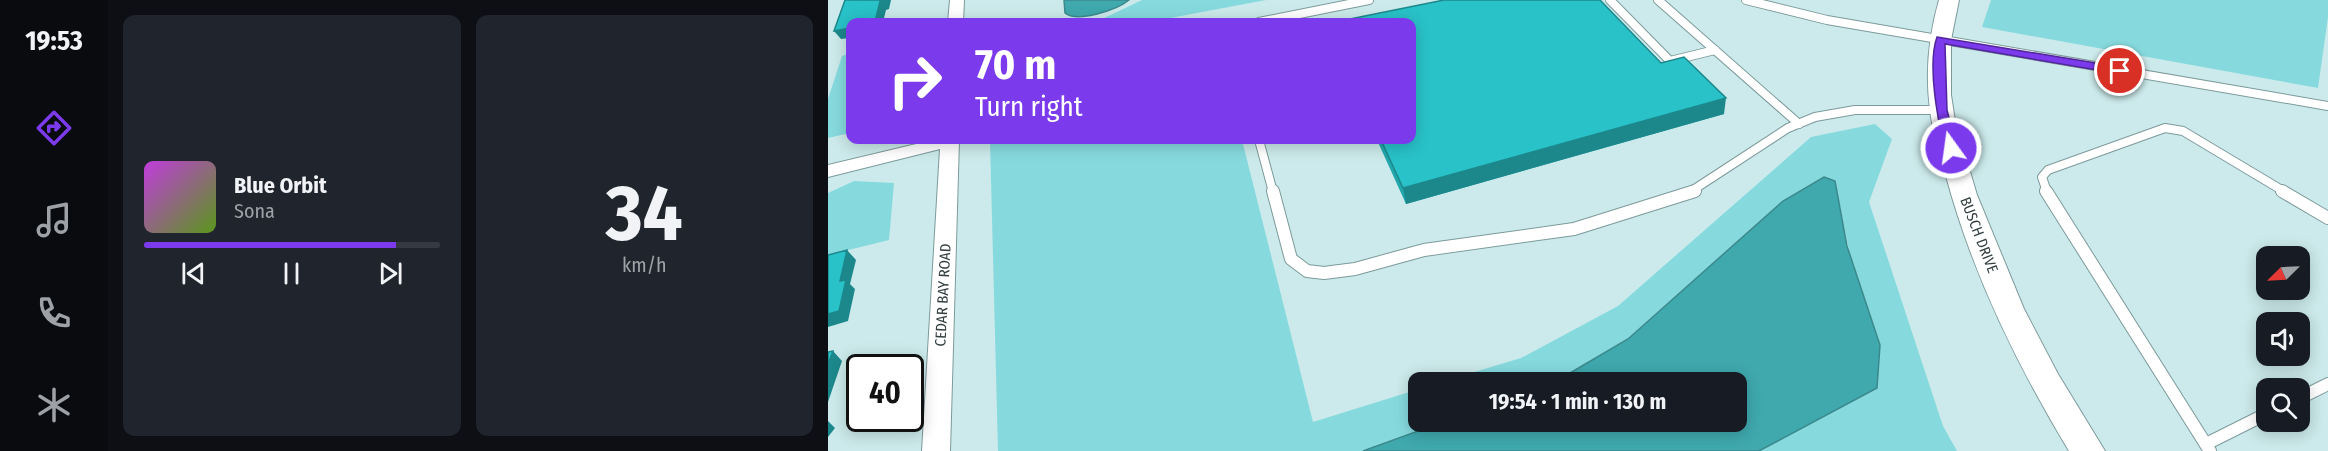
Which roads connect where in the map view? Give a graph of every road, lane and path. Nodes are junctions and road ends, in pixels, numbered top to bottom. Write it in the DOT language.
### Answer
graph roads {
  1 [pos="957,0"];
  2 [pos="1369,0"];
  3 [pos="1610,0"];
  4 [pos="1658,0"];
  5 [pos="1746,0"];
  6 [pos="1949,0"];
  7 [pos="956,18"];
  8 [pos="1279,18"];
  9 [pos="1940,40"];
  10 [pos="1715,50"];
  11 [pos="2328,106"];
  12 [pos="1941,110"];
  13 [pos="1799,124"];
  14 [pos="877,144"];
  15 [pos="934,144"];
  16 [pos="950,144"];
  17 [pos="1260,144"];
  18 [pos="828,156"];
  19 [pos="828,171"];
  20 [pos="2328,218"];
  21 [pos="2328,384"];
  22 [pos="2310,393"];
  23 [pos="2256,420"];
  24 [pos="2208,448"];
  25 [pos="936,451"];
  26 [pos="2088,451"];
  1 -- 7 [label="street"];
  2 -- 8 [label="lane"];
  3 -- 10 [label="lane"];
  4 -- 10 [label="lane"];
  5 -- 9 [label="lane"];
  6 -- 9 [label="street, BUSCH DRIVE"];
  9 -- 11 [label="lane"];
  9 -- 12 [label="street, BUSCH DRIVE"];
  10 -- 13 [label="lane"];
  12 -- 13 [label="lane"];
  12 -- 26 [label="street, BUSCH DRIVE"];
  13 -- 17 [label="lane"];
  14 -- 18 [label="street"];
  15 -- 19 [label="street"];
  16 -- 25 [label="street, CEDAR BAY ROAD"];
  20 -- 24 [label="lane"];
  21 -- 22 [label="lane"];
  23 -- 24 [label="lane"];
}
